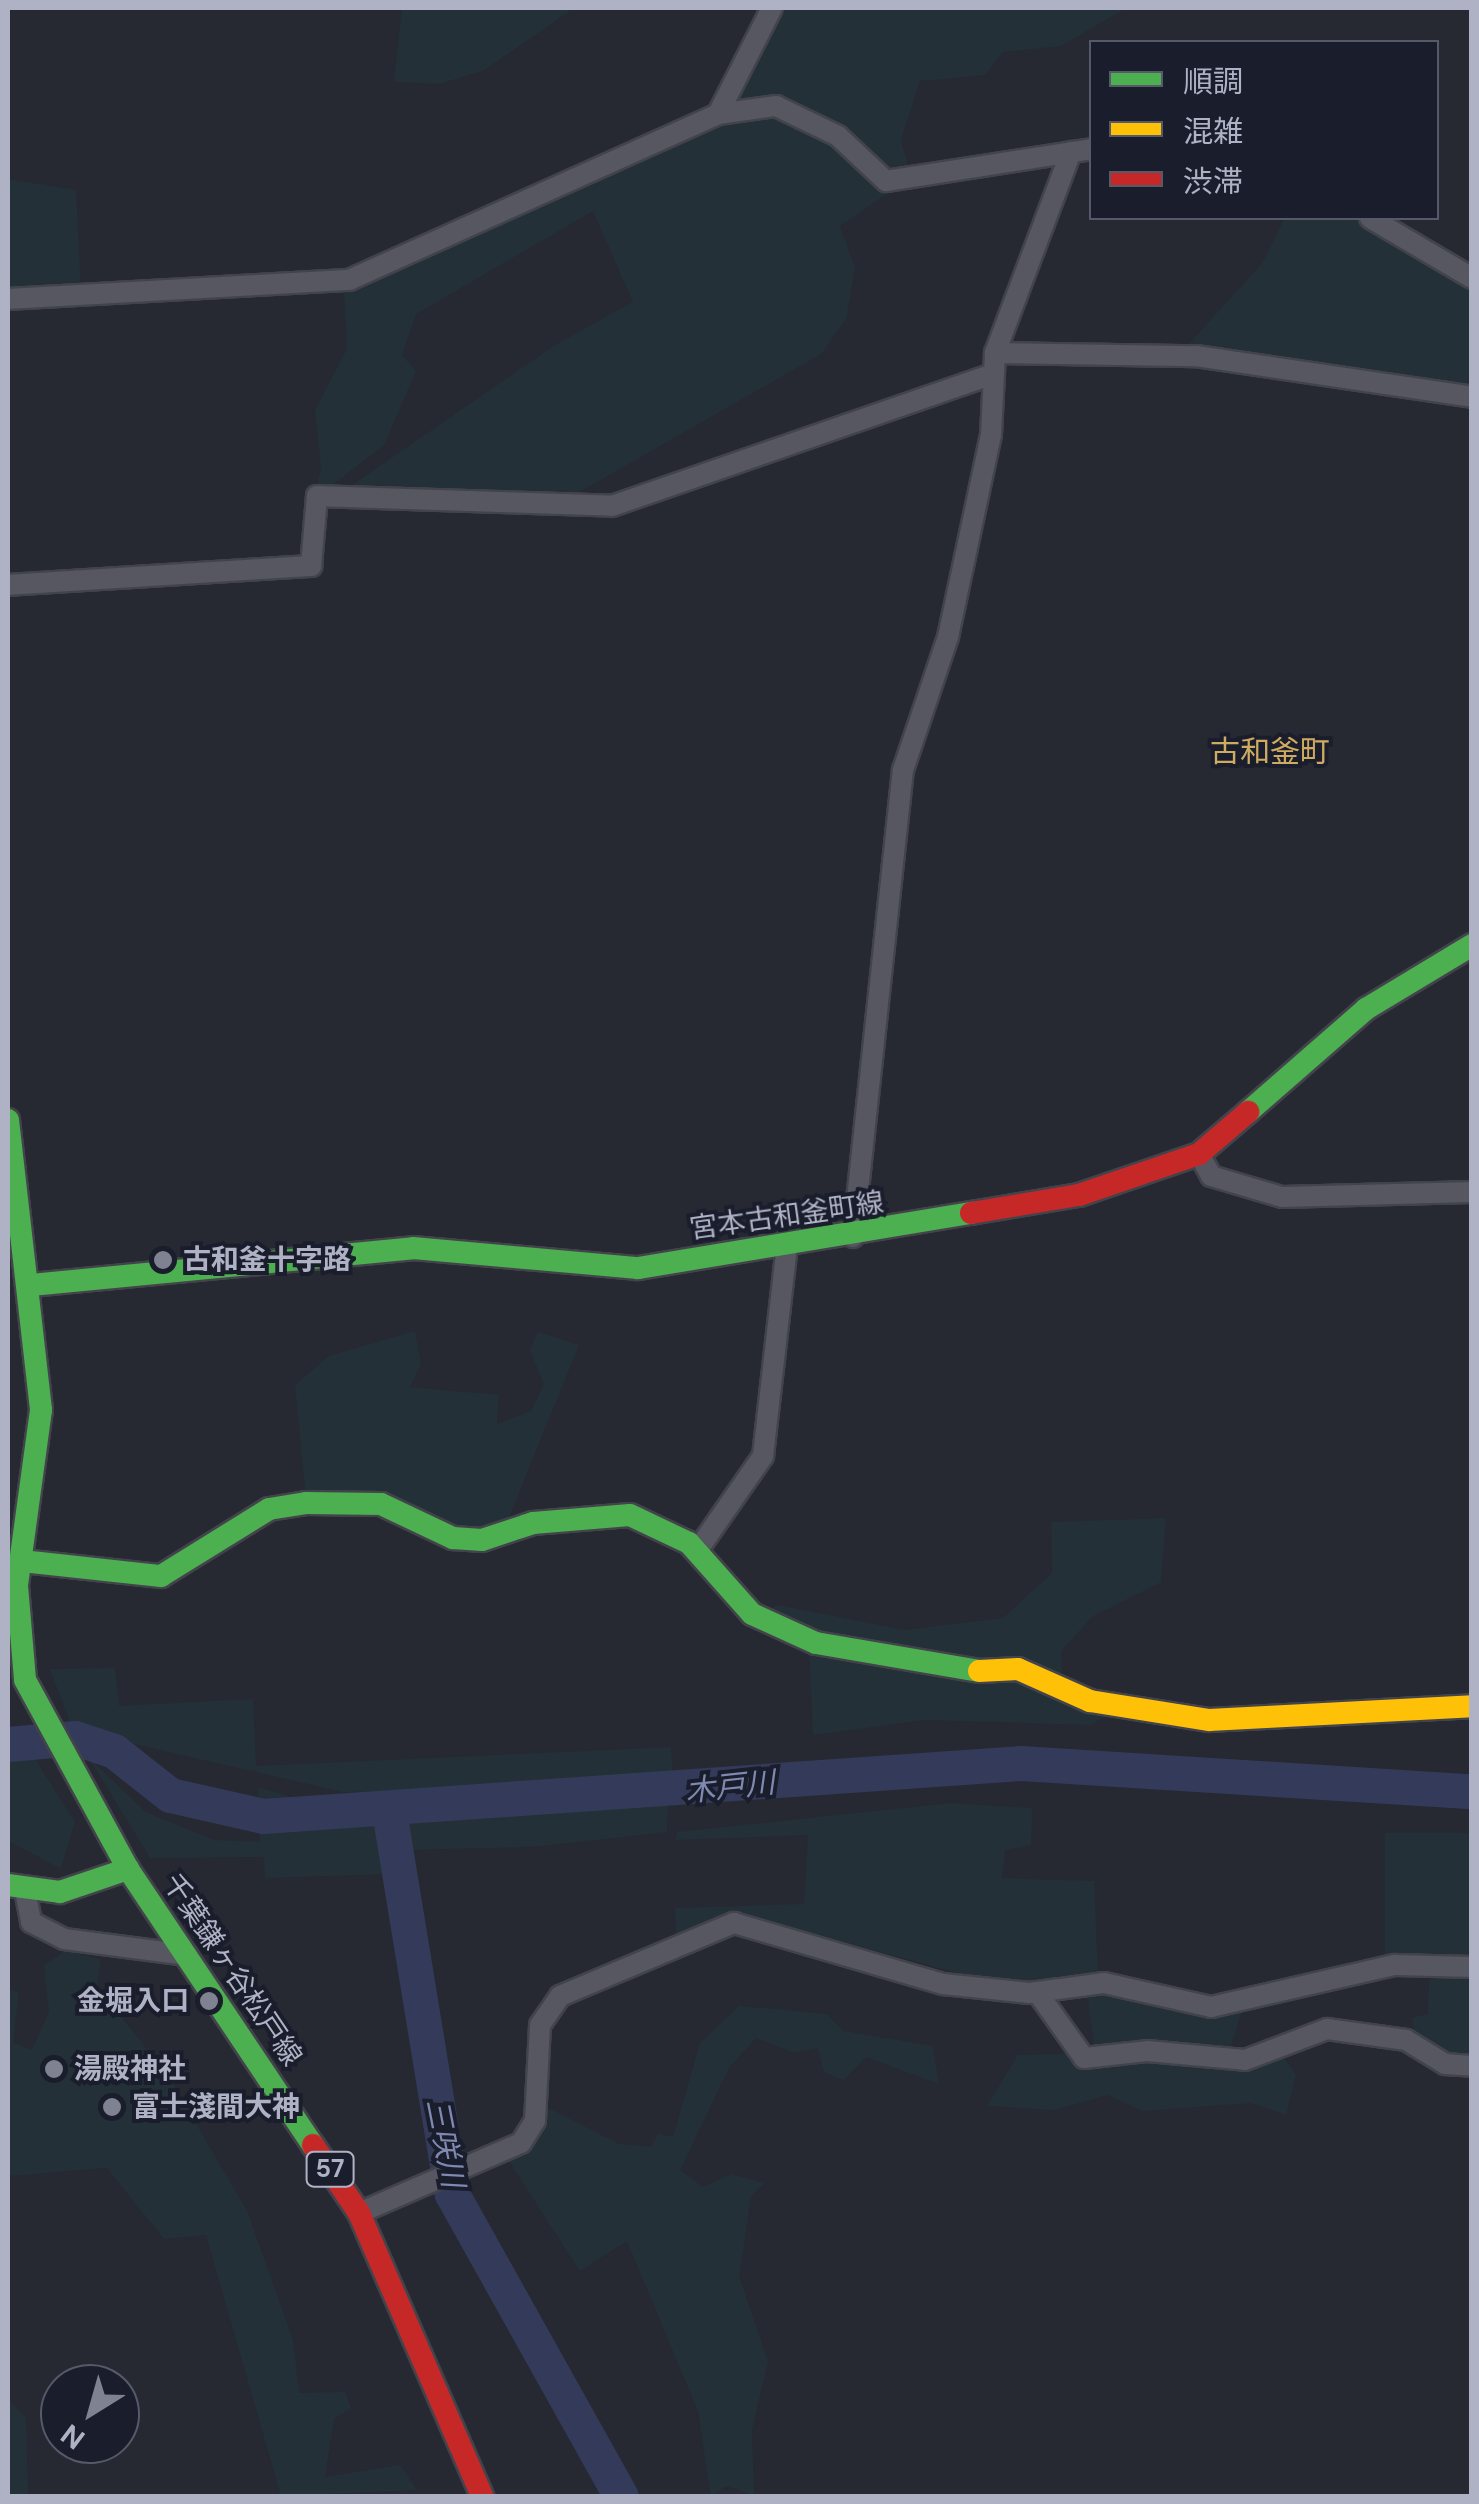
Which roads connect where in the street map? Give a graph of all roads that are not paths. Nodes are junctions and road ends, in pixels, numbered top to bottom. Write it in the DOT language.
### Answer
graph roads {
  1 [pos="772,8"];
  2 [pos="718,114"];
  3 [pos="1081,151"];
  4 [pos="1373,220"];
  5 [pos="1472,278"];
  6 [pos="8,300"];
  7 [pos="994,364"];
  8 [pos="1472,397"];
  9 [pos="8,585"];
  10 [pos="1472,944"];
  11 [pos="8,1120"];
  12 [pos="1200,1154"];
  13 [pos="1472,1192"];
  14 [pos="854,1237"];
  15 [pos="787,1246"];
  16 [pos="19,1286"];
  17 [pos="19,1527"];
  18 [pos="697,1551"];
  19 [pos="22,1560"];
  20 [pos="12,1585"];
  21 [pos="1472,1706"];
  22 [pos="128,1869"];
  23 [pos="16,1888"];
  24 [pos="188,1955"];
  25 [pos="1472,1967"];
  26 [pos="1037,1992"];
  27 [pos="1472,2066"];
  28 [pos="360,2213"];
  29 [pos="482,2496"];
  1 -- 2 [label="street"];
  2 -- 3 [label="street"];
  2 -- 6 [label="street"];
  3 -- 7 [label="street"];
  4 -- 5 [label="street"];
  7 -- 8 [label="street"];
  7 -- 9 [label="street"];
  7 -- 14 [label="street"];
  10 -- 12 [label="street, 宮本古和釜町線"];
  11 -- 16 [label="street, 57"];
  12 -- 13 [label="street"];
  12 -- 14 [label="street, 宮本古和釜町線"];
  14 -- 15 [label="street, 宮本古和釜町線"];
  15 -- 16 [label="street, 宮本古和釜町線"];
  15 -- 18 [label="street"];
  16 -- 17 [label="street, 57"];
  17 -- 19 [label="street, 57"];
  18 -- 19 [label="street"];
  18 -- 21 [label="street"];
  19 -- 20 [label="street, 57"];
  20 -- 22 [label="street, 千葉鎌ヶ谷松戸線 / 57"];
  22 -- 23 [label="street"];
  22 -- 24 [label="street, 千葉鎌ヶ谷松戸線 / 57"];
  23 -- 24 [label="street"];
  24 -- 28 [label="street, 千葉鎌ヶ谷松戸線 / 57"];
  25 -- 26 [label="street"];
  26 -- 27 [label="street"];
  26 -- 28 [label="street"];
  28 -- 29 [label="street, 千葉鎌ヶ谷松戸線 / 57"];
}
